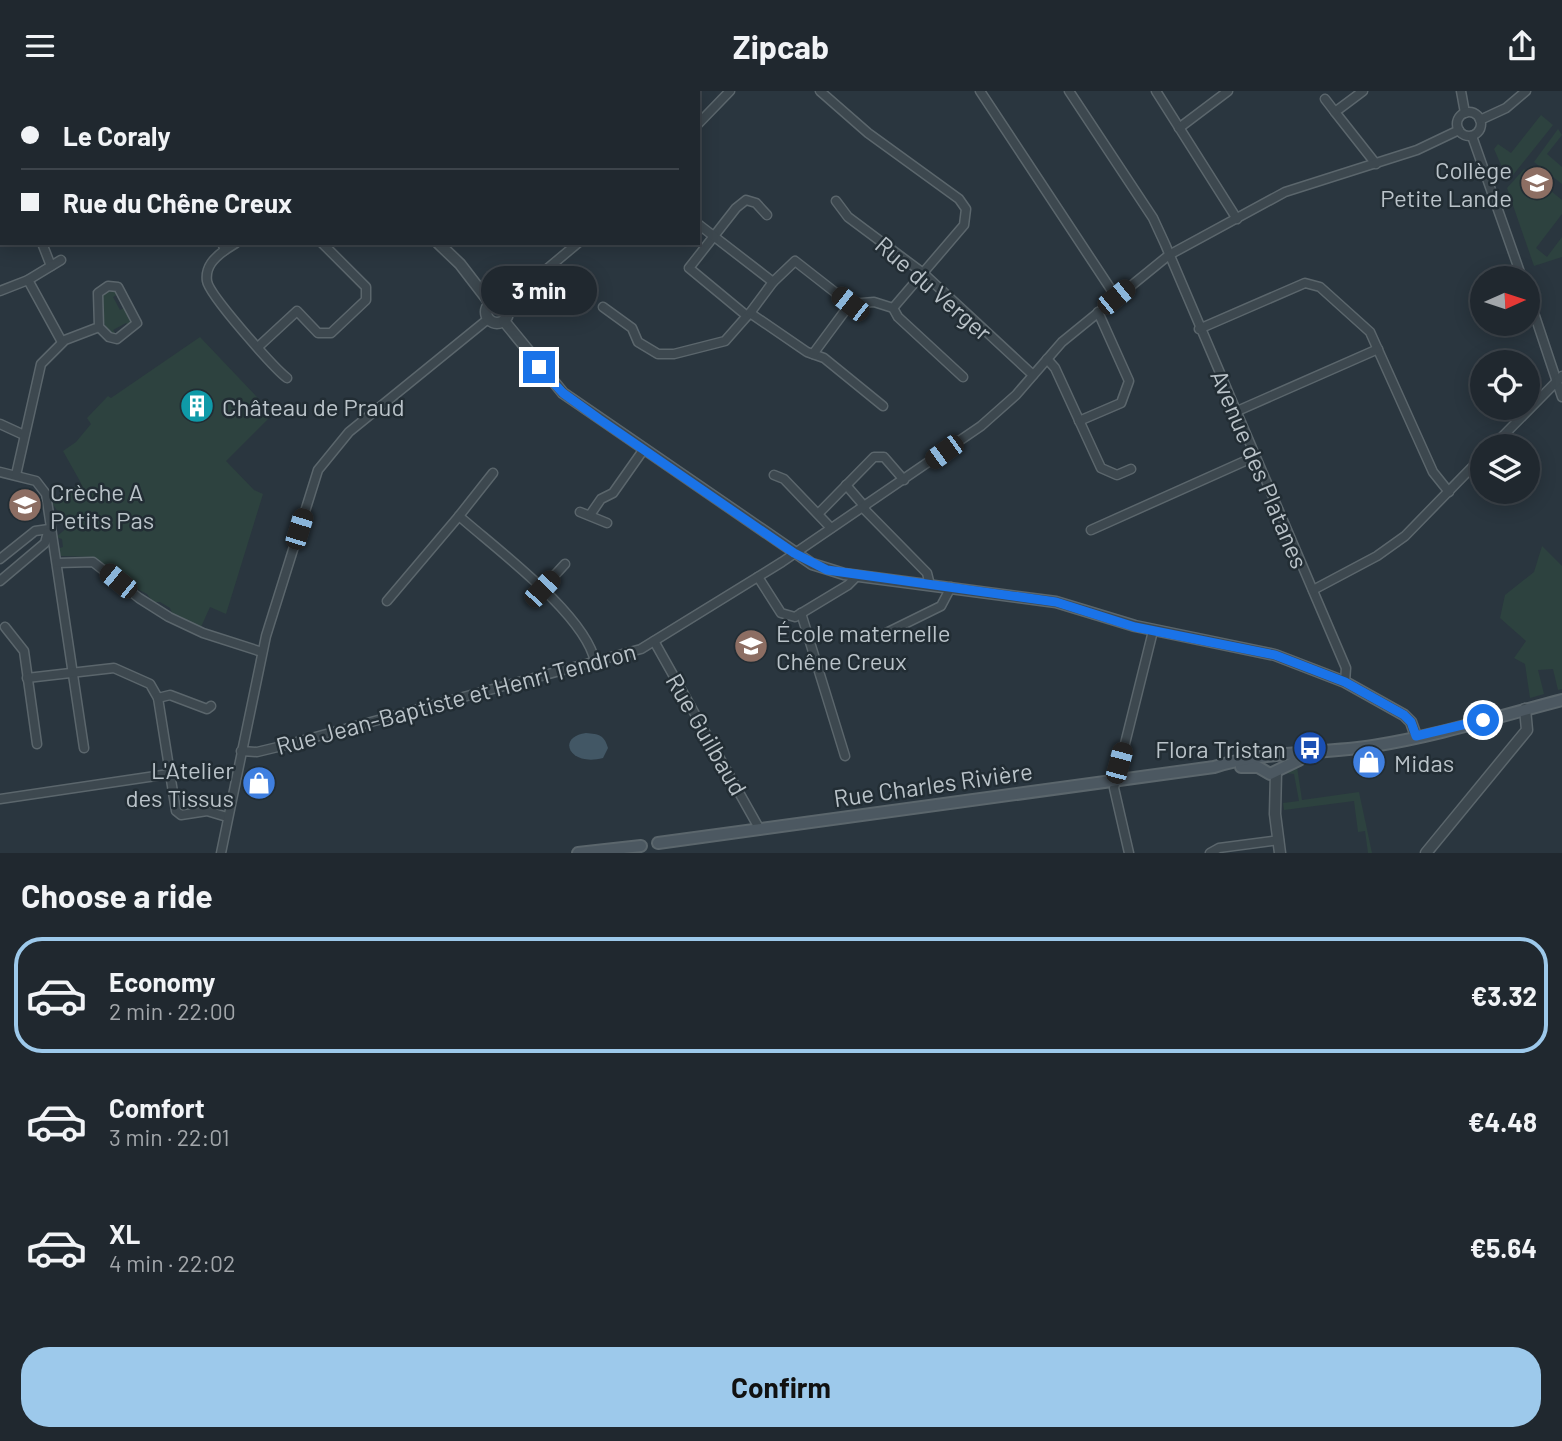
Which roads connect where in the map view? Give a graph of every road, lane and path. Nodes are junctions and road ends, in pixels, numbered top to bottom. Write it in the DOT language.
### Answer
graph roads {
  1 [pos="730,91"];
  2 [pos="820,91"];
  3 [pos="980,91"];
  4 [pos="1069,91"];
  5 [pos="1156,91"];
  6 [pos="1228,91"];
  7 [pos="1363,91"];
  8 [pos="1461,91"];
  9 [pos="1526,91"];
  10 [pos="1325,99"];
  11 [pos="1335,112"];
  12 [pos="1465,113"];
  13 [pos="1480,120"];
  14 [pos="700,122"];
  15 [pos="1179,128"];
  16 [pos="1459,130"];
  17 [pos="1472,136"];
  18 [pos="1376,164"];
  19 [pos="836,201"];
  20 [pos="767,215"];
  21 [pos="1237,219"];
  22 [pos="700,225"];
  23 [pos="714,235"];
  24 [pos="43,245"];
  25 [pos="324,245"];
  26 [pos="440,245"];
  27 [pos="576,245"];
  28 [pos="223,247"];
  29 [pos="1169,255"];
  30 [pos="61,260"];
  31 [pos="51,266"];
  32 [pos="1518,266"];
  33 [pos="923,273"];
  34 [pos="28,280"];
  35 [pos="774,282"];
  36 [pos="0,291"];
  37 [pos="1116,297"];
  38 [pos="491,303"];
  39 [pos="850,304"];
  40 [pos="505,305"];
  41 [pos="603,307"];
  42 [pos="892,308"];
  43 [pos="1098,312"];
  44 [pos="748,314"];
  45 [pos="488,319"];
  46 [pos="504,321"];
  47 [pos="99,327"];
  48 [pos="1540,327"];
  49 [pos="1199,329"];
  50 [pos="62,342"];
  51 [pos="258,347"];
  52 [pos="1378,349"];
  53 [pos="813,354"];
  54 [pos="1047,359"];
  55 [pos="1033,375"];
  56 [pos="963,377"];
  57 [pos="287,378"];
  58 [pos="1559,378"];
  59 [pos="1562,397"];
  60 [pos="883,406"];
  61 [pos="1235,412"];
  62 [pos="1079,421"];
  63 [pos="0,424"];
  64 [pos="1505,434"];
  65 [pos="24,435"];
  66 [pos="644,449"];
  67 [pos="1255,457"];
  68 [pos="1131,469"];
  69 [pos="1470,470"];
  70 [pos="0,472"];
  71 [pos="494,473"];
  72 [pos="16,475"];
  73 [pos="774,475"];
  74 [pos="904,480"];
  75 [pos="846,485"];
  76 [pos="1449,492"];
  77 [pos="864,507"];
  78 [pos="580,512"];
  79 [pos="819,513"];
  80 [pos="590,515"];
  81 [pos="459,516"];
  82 [pos="607,523"];
  83 [pos="831,528"];
  84 [pos="49,529"];
  85 [pos="1091,530"];
  86 [pos="794,553"];
  87 [pos="0,559"];
  88 [pos="57,562"];
  89 [pos="565,564"];
  90 [pos="857,576"];
  91 [pos="758,577"];
  92 [pos="0,581"];
  93 [pos="930,585"];
  94 [pos="951,587"];
  95 [pos="542,589"];
  96 [pos="1313,590"];
  97 [pos="387,601"];
  98 [pos="801,613"];
  99 [pos="5,627"];
  100 [pos="1153,631"];
  101 [pos="877,637"];
  102 [pos="654,641"];
  103 [pos="262,652"];
  104 [pos="595,662"];
  105 [pos="72,672"];
  106 [pos="27,678"];
  107 [pos="1345,682"];
  108 [pos="158,698"];
  109 [pos="1562,700"];
  110 [pos="211,705"];
  111 [pos="1525,709"];
  112 [pos="1416,736"];
  113 [pos="37,744"];
  114 [pos="84,748"];
  115 [pos="241,751"];
  116 [pos="845,755"];
  117 [pos="1270,767"];
  118 [pos="169,774"];
  119 [pos="1115,780"];
  120 [pos="0,799"];
  121 [pos="227,817"];
  122 [pos="759,828"];
  123 [pos="1279,840"];
  124 [pos="656,848"];
  125 [pos="643,850"];
  126 [pos="222,853"];
  127 [pos="578,853"];
  128 [pos="1129,853"];
  129 [pos="1210,853"];
  130 [pos="1280,853"];
  131 [pos="1426,853"];
  1 -- 14 [label="street"];
  2 -- 33 [label="street"];
  3 -- 37 [label="street"];
  4 -- 29 [label="street, Avenue des Platanes"];
  5 -- 15 [label="street"];
  6 -- 15 [label="street"];
  7 -- 11 [label="street"];
  8 -- 12 [label="street"];
  9 -- 13 [label="street"];
  10 -- 11 [label="street"];
  11 -- 18 [label="street"];
  12 -- 13 [label="street"];
  12 -- 16 [label="street"];
  13 -- 17 [label="street"];
  15 -- 21 [label="street"];
  16 -- 17 [label="street"];
  16 -- 18 [label="street, Rue Jean-Baptiste et Henri Tendron"];
  17 -- 32 [label="street"];
  18 -- 21 [label="street, Rue Jean-Baptiste et Henri Tendron"];
  19 -- 33 [label="street, Rue du Verger"];
  20 -- 23 [label="street"];
  21 -- 29 [label="street, Rue Jean-Baptiste et Henri Tendron"];
  22 -- 23 [label="street"];
  23 -- 35 [label="street"];
  23 -- 44 [label="street"];
  24 -- 31 [label="street"];
  25 -- 51 [label="street"];
  26 -- 38 [label="street"];
  27 -- 40 [label="street"];
  28 -- 51 [label="street"];
  29 -- 37 [label="street, Rue Jean-Baptiste et Henri Tendron"];
  29 -- 49 [label="street, Avenue des Platanes"];
  30 -- 31 [label="street"];
  31 -- 34 [label="street"];
  33 -- 42 [label="street"];
  33 -- 55 [label="street, Rue du Verger"];
  34 -- 36 [label="street"];
  34 -- 50 [label="street"];
  35 -- 39 [label="street"];
  35 -- 44 [label="street"];
  37 -- 43 [label="street, Rue Jean-Baptiste et Henri Tendron"];
  38 -- 40 [label="street"];
  38 -- 45 [label="street"];
  39 -- 42 [label="street"];
  39 -- 53 [label="street"];
  40 -- 46 [label="street"];
  41 -- 44 [label="street"];
  42 -- 56 [label="street"];
  43 -- 54 [label="street, Rue Jean-Baptiste et Henri Tendron"];
  43 -- 62 [label="street"];
  44 -- 53 [label="street"];
  45 -- 46 [label="street"];
  45 -- 103 [label="street"];
  46 -- 66 [label="street"];
  47 -- 47 [label="street"];
  47 -- 50 [label="street"];
  48 -- 58 [label="street"];
  49 -- 52 [label="street"];
  49 -- 61 [label="street, Avenue des Platanes"];
  50 -- 65 [label="street"];
  51 -- 57 [label="street"];
  52 -- 61 [label="street"];
  52 -- 76 [label="street"];
  53 -- 60 [label="street"];
  54 -- 55 [label="street, Rue Jean-Baptiste et Henri Tendron"];
  54 -- 62 [label="street"];
  55 -- 74 [label="street, Rue Jean-Baptiste et Henri Tendron"];
  58 -- 59 [label="street"];
  58 -- 64 [label="street"];
  61 -- 67 [label="street, Avenue des Platanes"];
  62 -- 68 [label="street"];
  63 -- 65 [label="street"];
  65 -- 72 [label="street"];
  66 -- 80 [label="street"];
  66 -- 86 [label="street"];
  67 -- 85 [label="street"];
  67 -- 96 [label="street, Avenue des Platanes"];
  69 -- 76 [label="street"];
  70 -- 72 [label="street"];
  71 -- 81 [label="street"];
  72 -- 84 [label="street"];
  73 -- 79 [label="street"];
  74 -- 75 [label="street"];
  74 -- 77 [label="street, Rue Jean-Baptiste et Henri Tendron"];
  75 -- 77 [label="street"];
  75 -- 79 [label="street"];
  76 -- 96 [label="street"];
  77 -- 83 [label="street, Rue Jean-Baptiste et Henri Tendron"];
  77 -- 93 [label="street"];
  78 -- 80 [label="street"];
  79 -- 83 [label="street"];
  80 -- 82 [label="street"];
  81 -- 95 [label="street"];
  81 -- 97 [label="street"];
  83 -- 86 [label="street, Rue Jean-Baptiste et Henri Tendron"];
  84 -- 87 [label="street"];
  84 -- 88 [label="street"];
  84 -- 92 [label="street"];
  86 -- 90 [label="street"];
  86 -- 91 [label="street, Rue Jean-Baptiste et Henri Tendron"];
  88 -- 103 [label="street"];
  88 -- 105 [label="street"];
  89 -- 95 [label="street"];
  90 -- 93 [label="street"];
  90 -- 98 [label="street"];
  91 -- 98 [label="street"];
  91 -- 102 [label="street, Rue Jean-Baptiste et Henri Tendron"];
  93 -- 94 [label="street"];
  94 -- 100 [label="street"];
  94 -- 101 [label="street"];
  95 -- 104 [label="street"];
  96 -- 107 [label="street, Avenue des Platanes"];
  98 -- 116 [label="street"];
  99 -- 106 [label="street"];
  100 -- 107 [label="street"];
  100 -- 119 [label="street"];
  102 -- 104 [label="street, Rue Jean-Baptiste et Henri Tendron"];
  102 -- 122 [label="street, Rue Guilbaud"];
  103 -- 115 [label="street"];
  104 -- 115 [label="street, Rue Jean-Baptiste et Henri Tendron"];
  105 -- 106 [label="street"];
  105 -- 108 [label="street"];
  105 -- 114 [label="street"];
  106 -- 113 [label="street"];
  107 -- 112 [label="street"];
  108 -- 110 [label="street"];
  108 -- 118 [label="street"];
  109 -- 111 [label="main road, Rue Charles Rivière"];
  111 -- 112 [label="main road, Rue Charles Rivière"];
  111 -- 131 [label="street"];
  112 -- 117 [label="main road, Rue Charles Rivière"];
  115 -- 121 [label="street"];
  117 -- 119 [label="main road, Rue Charles Rivière"];
  117 -- 123 [label="street"];
  118 -- 120 [label="street"];
  118 -- 121 [label="street"];
  119 -- 122 [label="main road, Rue Charles Rivière"];
  119 -- 128 [label="street"];
  121 -- 126 [label="street"];
  122 -- 124 [label="main road, Rue Charles Rivière"];
  123 -- 129 [label="street"];
  123 -- 130 [label="street"];
  124 -- 125 [label="main road, Rue Charles Rivière"];
  125 -- 127 [label="main road, Rue Charles Rivière"];
}
